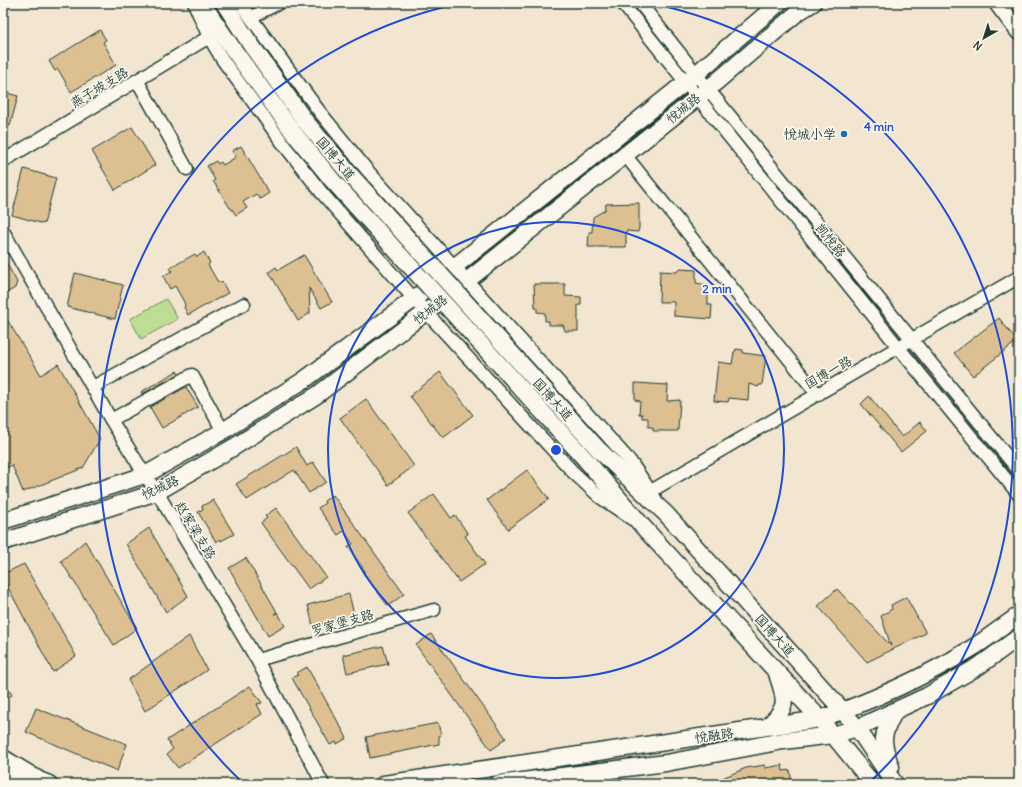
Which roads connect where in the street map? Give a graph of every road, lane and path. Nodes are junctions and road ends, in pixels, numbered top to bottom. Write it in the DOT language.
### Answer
graph roads {
  1 [pos="194,3"];
  2 [pos="202,3"];
  3 [pos="224,3"];
  4 [pos="240,3"];
  5 [pos="279,3"];
  6 [pos="622,3"];
  7 [pos="640,3"];
  8 [pos="779,3"];
  9 [pos="813,3"];
  10 [pos="997,3"];
  11 [pos="252,17"];
  12 [pos="1019,32"];
  13 [pos="209,37"];
  14 [pos="691,78"];
  15 [pos="137,80"];
  16 [pos="703,93"];
  17 [pos="625,155"];
  18 [pos="3,161"];
  19 [pos="187,169"];
  20 [pos="3,231"];
  21 [pos="455,266"];
  22 [pos="1019,277"];
  23 [pos="468,280"];
  24 [pos="414,299"];
  25 [pos="244,304"];
  26 [pos="426,312"];
  27 [pos="912,340"];
  28 [pos="899,348"];
  29 [pos="93,388"];
  30 [pos="818,395"];
  31 [pos="111,420"];
  32 [pos="223,431"];
  33 [pos="1019,471"];
  34 [pos="145,475"];
  35 [pos="157,492"];
  36 [pos="651,492"];
  37 [pos="1019,495"];
  38 [pos="667,515"];
  39 [pos="3,521"];
  40 [pos="644,528"];
  41 [pos="3,542"];
  42 [pos="434,610"];
  43 [pos="1019,615"];
  44 [pos="1019,637"];
  45 [pos="257,660"];
  46 [pos="776,672"];
  47 [pos="843,711"];
  48 [pos="895,711"];
  49 [pos="820,719"];
  50 [pos="766,727"];
  51 [pos="857,728"];
  52 [pos="833,735"];
  53 [pos="5,766"];
  54 [pos="19,784"];
  55 [pos="49,784"];
  56 [pos="323,784"];
  57 [pos="384,784"];
  58 [pos="498,784"];
  59 [pos="873,784"];
  60 [pos="896,784"];
  1 -- 13 [label="street"];
  2 -- 40 [label="main road, 国博大道, bridge"];
  3 -- 38 [label="main road, 国博大道, bridge"];
  4 -- 11 [label="street"];
  5 -- 11 [label="street"];
  6 -- 14 [label="street, 凯悦路"];
  7 -- 14 [label="street, 凯悦路"];
  8 -- 14 [label="main road, 悦城路"];
  9 -- 16 [label="main road, 悦城路"];
  10 -- 12 [label="main road"];
  11 -- 21 [label="street"];
  13 -- 15 [label="street, 燕子坡支路"];
  13 -- 24 [label="street"];
  14 -- 16 [label="street, 凯悦路"];
  14 -- 21 [label="main road, 悦城路"];
  15 -- 18 [label="street, 燕子坡支路"];
  15 -- 19 [label="street"];
  16 -- 17 [label="main road, 悦城路"];
  16 -- 27 [label="street, 凯悦路"];
  16 -- 28 [label="street, 凯悦路"];
  17 -- 23 [label="main road, 悦城路"];
  17 -- 30 [label="street"];
  20 -- 29 [label="street, 赵家梁支路"];
  21 -- 23 [label="street"];
  21 -- 24 [label="main road, 悦城路"];
  22 -- 27 [label="street, 国博一路"];
  23 -- 26 [label="main road, 悦城路"];
  23 -- 36 [label="street"];
  24 -- 26 [label="street"];
  24 -- 32 [label="main road, 悦城路"];
  25 -- 29 [label="street"];
  26 -- 35 [label="main road, 悦城路"];
  26 -- 40 [label="street"];
  27 -- 28 [label="street, 国博一路"];
  27 -- 33 [label="street, 凯悦路"];
  28 -- 30 [label="street, 国博一路"];
  28 -- 37 [label="street, 凯悦路"];
  29 -- 31 [label="street, 赵家梁支路"];
  30 -- 36 [label="street, 国博一路"];
  31 -- 32 [label="street"];
  31 -- 34 [label="street, 赵家梁支路"];
  32 -- 34 [label="main road, 悦城路"];
  34 -- 35 [label="street, 赵家梁支路"];
  34 -- 39 [label="main road, 悦城路"];
  35 -- 41 [label="main road, 悦城路"];
  35 -- 45 [label="street, 赵家梁支路"];
  36 -- 38 [label="street"];
  38 -- 47 [label="main road, 国博大道"];
  40 -- 46 [label="main road, 国博大道"];
  42 -- 45 [label="street, 罗家堡支路"];
  43 -- 47 [label="main road, 悦融路"];
  44 -- 48 [label="main road, 悦融路"];
  45 -- 56 [label="street, 赵家梁支路"];
  46 -- 49 [label="main road, 国博大道"];
  46 -- 50 [label="main road"];
  47 -- 49 [label="main road, 悦融路"];
  47 -- 51 [label="main road, 国博大道"];
  48 -- 51 [label="main road, 悦融路"];
  48 -- 60 [label="main road"];
  49 -- 50 [label="main road, 悦融路"];
  49 -- 52 [label="main road, 国博大道"];
  50 -- 57 [label="main road, 悦融路"];
  51 -- 52 [label="main road, 悦融路"];
  51 -- 60 [label="main road, 国博大道"];
  52 -- 58 [label="main road, 悦融路"];
  52 -- 59 [label="main road, 国博大道"];
  53 -- 54 [label="main road"];
  53 -- 55 [label="main road"];
}
